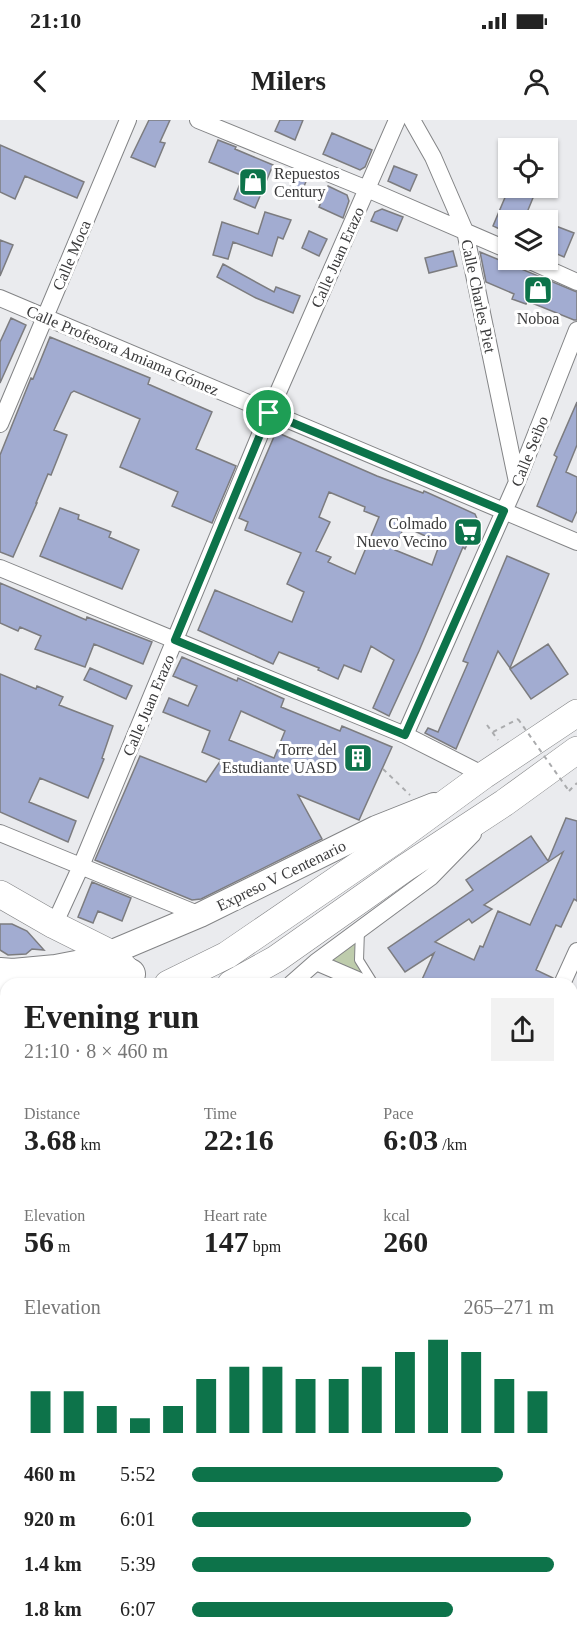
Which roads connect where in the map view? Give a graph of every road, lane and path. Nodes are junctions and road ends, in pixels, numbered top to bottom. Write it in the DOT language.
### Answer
graph roads {
  1 [pos="128,120"];
  2 [pos="198,120"];
  3 [pos="397,120"];
  4 [pos="412,120"];
  5 [pos="367,189"];
  6 [pos="465,231"];
  7 [pos="498,246"];
  8 [pos="550,270"];
  9 [pos="577,282"];
  10 [pos="0,298"];
  11 [pos="45,317"];
  12 [pos="577,330"];
  13 [pos="269,413"];
  14 [pos="0,424"];
  15 [pos="517,482"];
  16 [pos="504,511"];
  17 [pos="577,543"];
  18 [pos="0,568"];
  19 [pos="175,640"];
  20 [pos="577,713"];
  21 [pos="493,732"];
  22 [pos="405,735"];
  23 [pos="577,750"];
  24 [pos="383,769"];
  25 [pos="484,775"];
  26 [pos="577,783"];
  27 [pos="453,797"];
  28 [pos="504,803"];
  29 [pos="417,812"];
  30 [pos="0,833"];
  31 [pos="81,866"];
  32 [pos="0,894"];
  33 [pos="200,915"];
  34 [pos="54,925"];
  35 [pos="360,930"];
  36 [pos="577,951"];
  37 [pos="316,962"];
  38 [pos="125,970"];
  39 [pos="0,973"];
  40 [pos="180,978"];
  41 [pos="242,978"];
  42 [pos="298,978"];
  43 [pos="353,978"];
  44 [pos="370,978"];
  45 [pos="565,978"];
  1 -- 11 [label="street, Calle Moca"];
  2 -- 5 [label="street"];
  3 -- 5 [label="street, Calle Juan Erazo"];
  4 -- 6 [label="street, Calle Charles Piet"];
  5 -- 6 [label="street"];
  5 -- 13 [label="street, Calle Juan Erazo"];
  6 -- 7 [label="street"];
  6 -- 15 [label="street, Calle Charles Piet"];
  8 -- 9 [label="street"];
  10 -- 11 [label="street, Calle Profesora Amiama Gómez"];
  11 -- 13 [label="street, Calle Profesora Amiama Gómez"];
  11 -- 14 [label="street, Calle Moca"];
  12 -- 15 [label="street, Calle Seibo"];
  13 -- 16 [label="street, Calle Profesora Amiama Gómez"];
  13 -- 19 [label="street, Calle Juan Erazo"];
  15 -- 16 [label="street, Calle Seibo"];
  16 -- 17 [label="street, Calle Profesora Amiama Gómez"];
  16 -- 22 [label="street, Calle Seibo"];
  18 -- 19 [label="street"];
  19 -- 22 [label="street"];
  19 -- 31 [label="street, Calle Juan Erazo"];
  20 -- 25 [label="main road, Expreso V Centenario"];
  21 -- 26 [label="path, bridge"];
  22 -- 25 [label="street"];
  23 -- 28 [label="main road"];
  24 -- 29 [label="path"];
  25 -- 27 [label="main road, Expreso V Centenario"];
  27 -- 29 [label="street, Expreso V Centenario"];
  27 -- 40 [label="main road, Expreso V Centenario"];
  28 -- 35 [label="street"];
  28 -- 41 [label="main road"];
  29 -- 33 [label="street, Expreso V Centenario"];
  30 -- 31 [label="street"];
  31 -- 33 [label="street"];
  31 -- 34 [label="street, Calle Juan Erazo"];
  32 -- 34 [label="main road"];
  33 -- 38 [label="street, Expreso V Centenario"];
  34 -- 38 [label="main road"];
  35 -- 37 [label="street"];
  35 -- 44 [label="lane"];
  36 -- 45 [label="street"];
  37 -- 42 [label="street"];
  37 -- 43 [label="street"];
  38 -- 39 [label="highway"];
}
